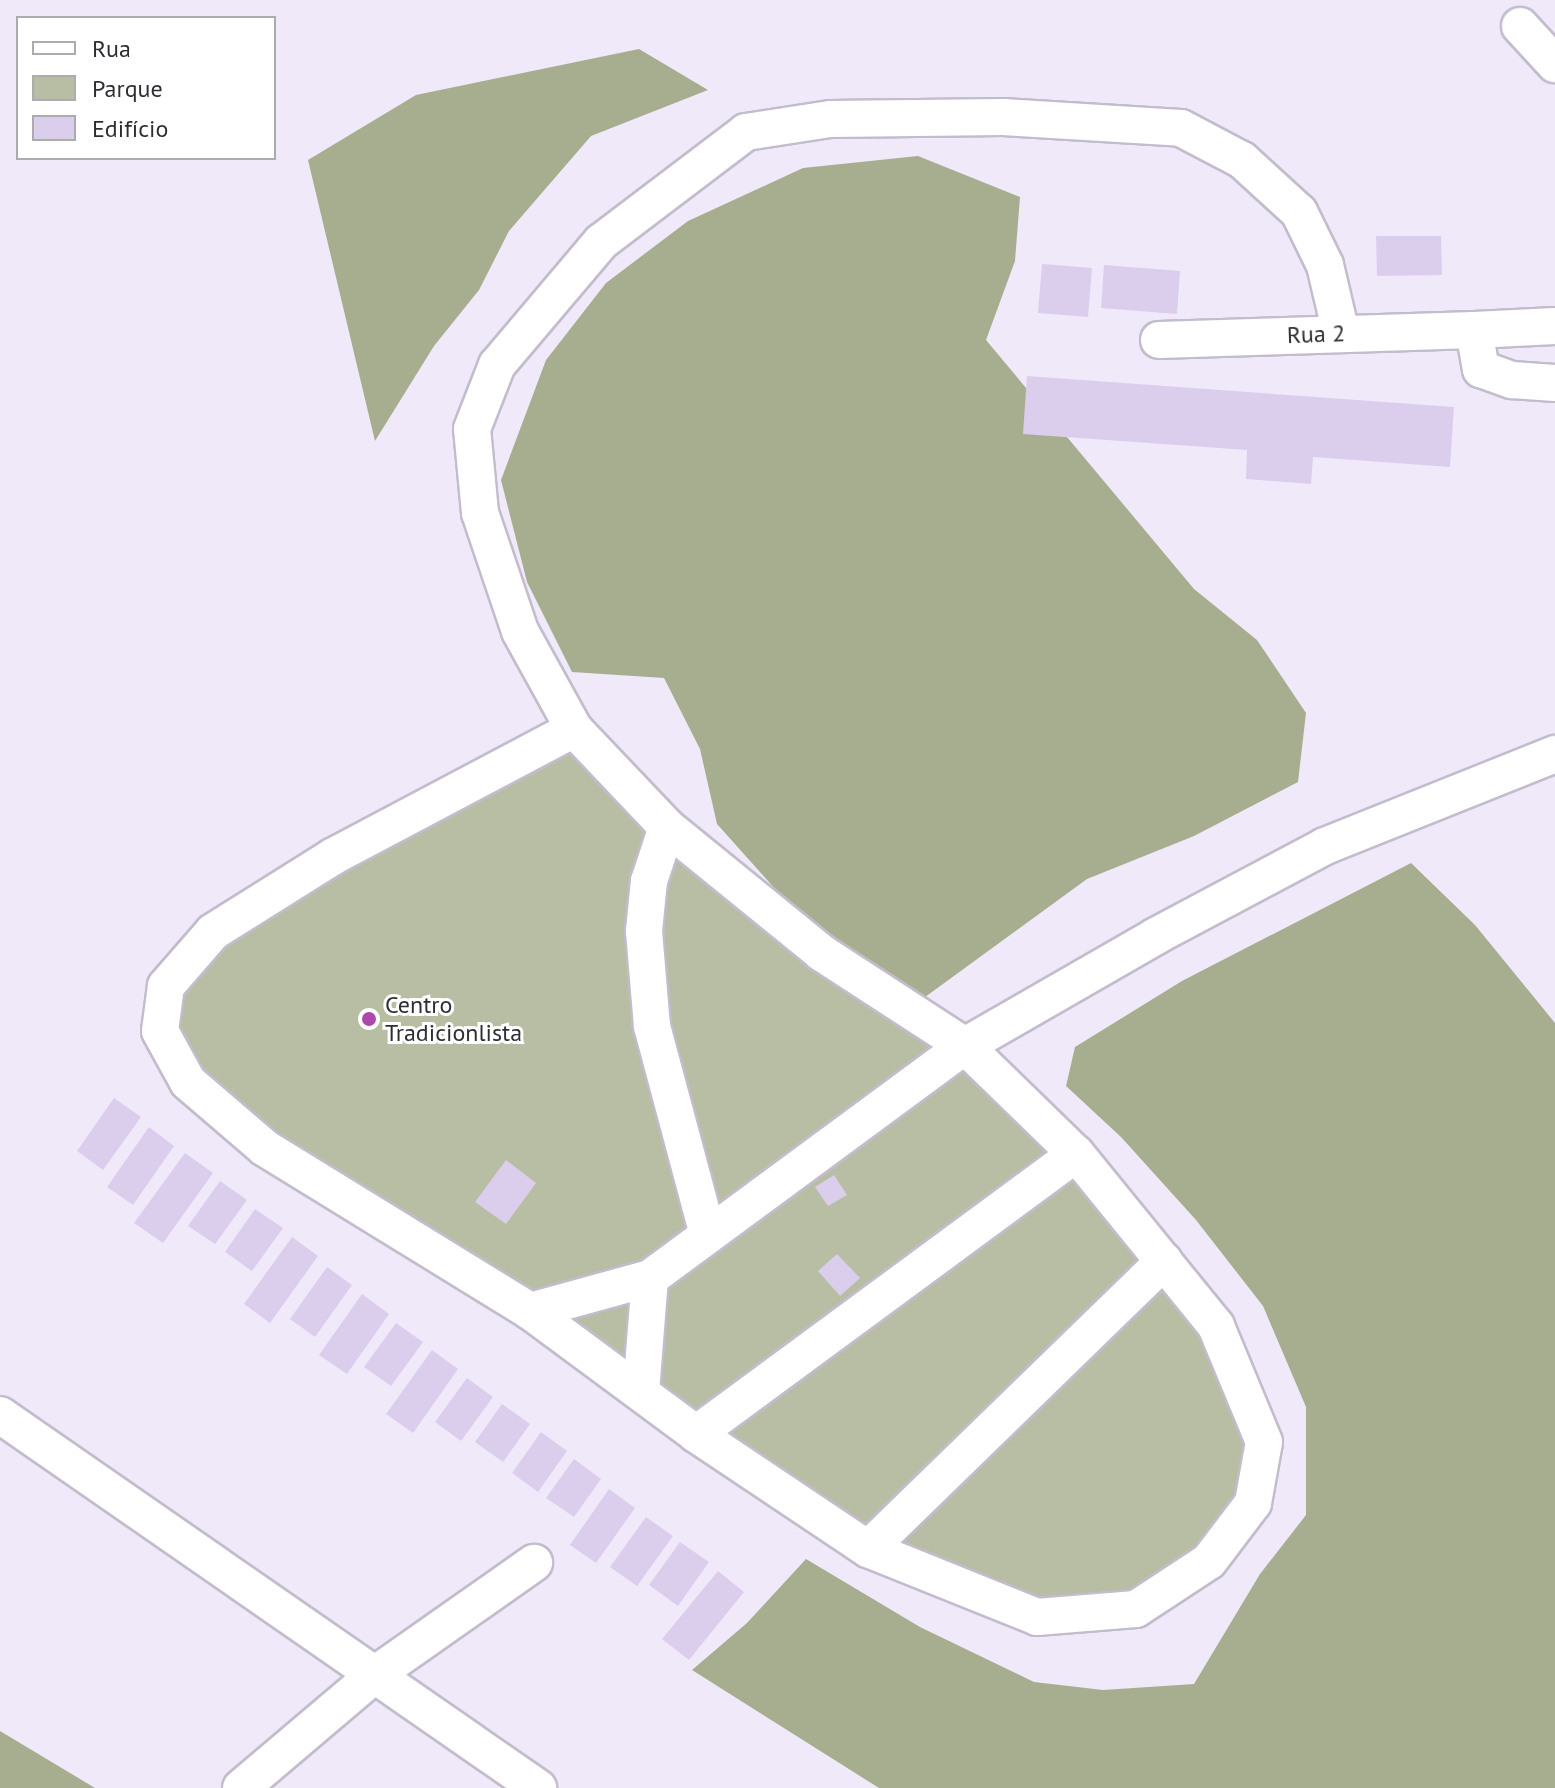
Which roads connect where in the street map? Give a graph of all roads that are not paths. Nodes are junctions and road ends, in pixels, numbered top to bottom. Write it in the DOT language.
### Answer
graph roads {
  1 [pos="1520,26"];
  2 [pos="1555,64"];
  3 [pos="1555,326"];
  4 [pos="1474,330"];
  5 [pos="1341,333"];
  6 [pos="1159,340"];
  7 [pos="1555,383"];
  8 [pos="574,729"];
  9 [pos="1555,754"];
  10 [pos="667,827"];
  11 [pos="965,1046"];
  12 [pos="1076,1154"];
  13 [pos="708,1235"];
  14 [pos="1164,1261"];
  15 [pos="650,1278"];
  16 [pos="530,1311"];
  17 [pos="641,1392"];
  18 [pos="0,1415"];
  19 [pos="696,1434"];
  20 [pos="868,1549"];
  21 [pos="534,1563"];
  22 [pos="373,1676"];
  23 [pos="241,1788"];
  24 [pos="538,1788"];
  1 -- 2 [label="street"];
  3 -- 4 [label="street, Rua 2"];
  4 -- 5 [label="street, Rua 2"];
  4 -- 7 [label="street"];
  5 -- 6 [label="street, Rua 2"];
  5 -- 8 [label="street"];
  8 -- 10 [label="street"];
  8 -- 16 [label="street"];
  9 -- 11 [label="street"];
  10 -- 11 [label="street"];
  10 -- 13 [label="street"];
  11 -- 12 [label="street"];
  11 -- 13 [label="street"];
  12 -- 14 [label="street"];
  12 -- 19 [label="street"];
  13 -- 15 [label="street"];
  14 -- 20 [label="street"];
  14 -- 20 [label="street"];
  15 -- 16 [label="street"];
  15 -- 17 [label="street"];
  16 -- 17 [label="street"];
  17 -- 19 [label="street"];
  18 -- 22 [label="street"];
  19 -- 20 [label="street"];
  21 -- 22 [label="street"];
  22 -- 23 [label="street"];
  22 -- 24 [label="street"];
}
